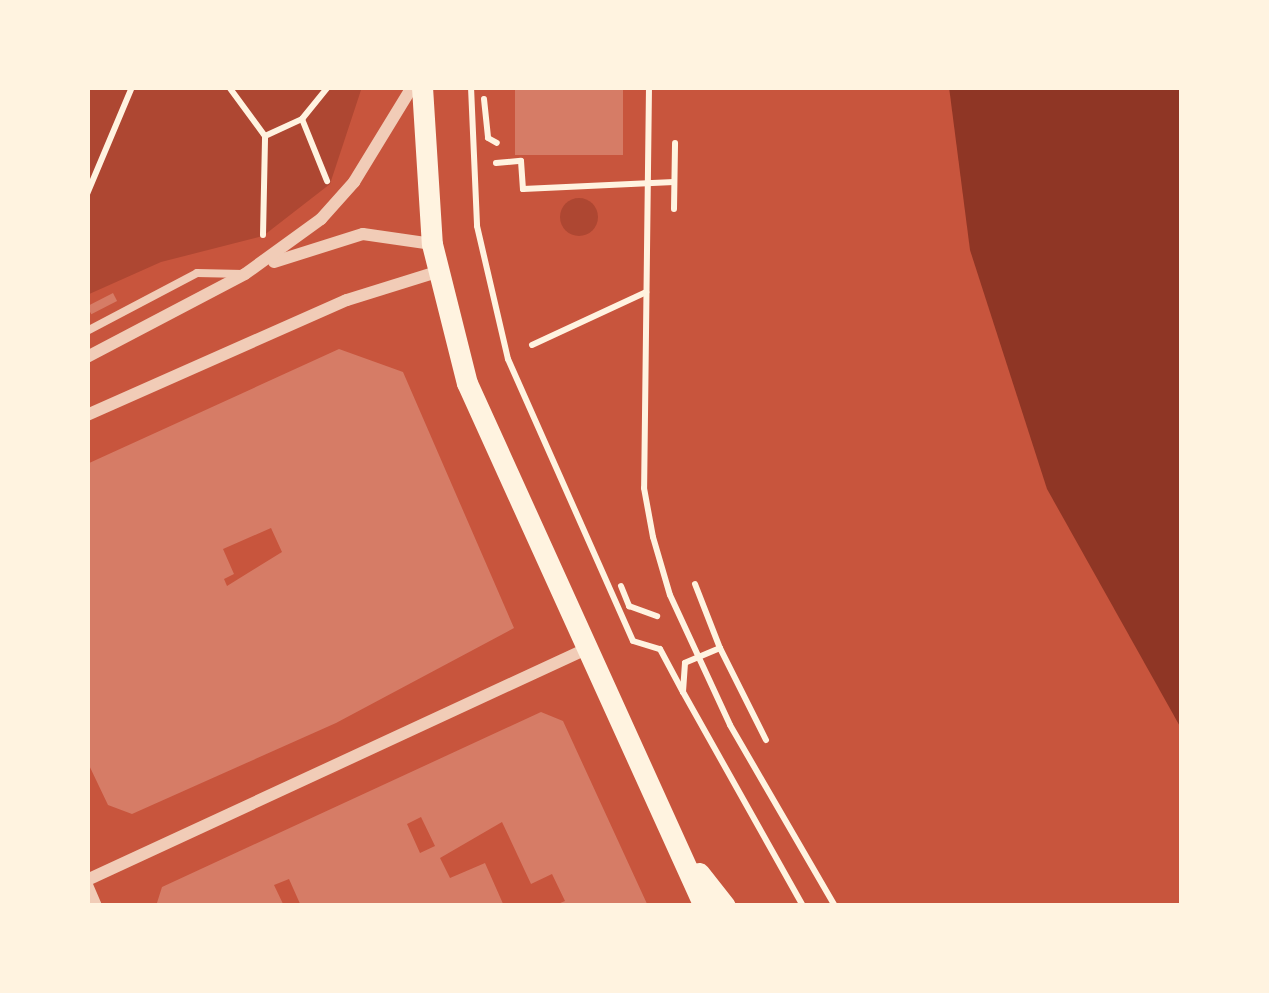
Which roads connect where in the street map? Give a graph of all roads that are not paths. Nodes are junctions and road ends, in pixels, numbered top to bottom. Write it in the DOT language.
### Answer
graph roads {
  1 [pos="412,87"];
  2 [pos="422,87"];
  3 [pos="432,244"];
  4 [pos="437,272"];
  5 [pos="244,274"];
  6 [pos="87,332"];
  7 [pos="87,357"];
  8 [pos="87,416"];
  9 [pos="586,649"];
  10 [pos="680,848"];
  11 [pos="87,883"];
  12 [pos="97,906"];
  13 [pos="704,906"];
  14 [pos="725,906"];
  1 -- 5 [label="street"];
  2 -- 3 [label="main road"];
  3 -- 4 [label="main road"];
  3 -- 5 [label="street"];
  4 -- 8 [label="street"];
  4 -- 9 [label="main road"];
  5 -- 6 [label="lane"];
  5 -- 7 [label="street"];
  9 -- 10 [label="main road"];
  9 -- 11 [label="street"];
  10 -- 13 [label="main road"];
  10 -- 14 [label="main road"];
  11 -- 12 [label="street"];
}
